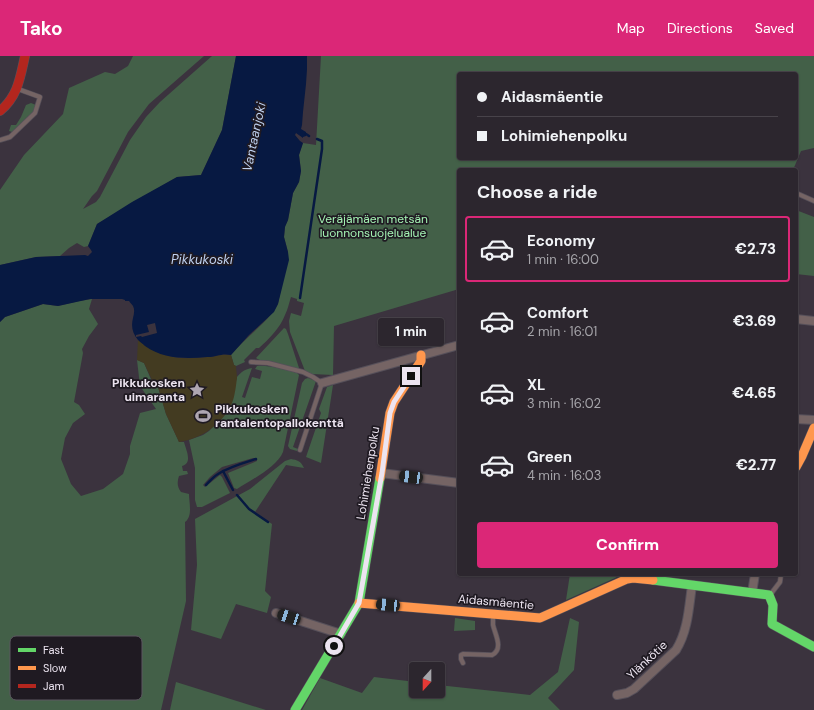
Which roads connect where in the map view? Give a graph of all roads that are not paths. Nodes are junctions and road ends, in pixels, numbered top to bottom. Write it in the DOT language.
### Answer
graph roads {
  1 [pos="25,56"];
  2 [pos="16,88"];
  3 [pos="0,112"];
  4 [pos="0,140"];
  5 [pos="798,194"];
  6 [pos="814,201"];
  7 [pos="798,319"];
  8 [pos="814,321"];
  9 [pos="457,346"];
  10 [pos="421,356"];
  11 [pos="251,362"];
  12 [pos="322,383"];
  13 [pos="798,419"];
  14 [pos="814,420"];
  15 [pos="814,428"];
  16 [pos="300,450"];
  17 [pos="798,464"];
  18 [pos="382,473"];
  19 [pos="457,483"];
  20 [pos="755,576"];
  21 [pos="781,576"];
  22 [pos="692,585"];
  23 [pos="752,593"];
  24 [pos="769,595"];
  25 [pos="359,603"];
  26 [pos="276,613"];
  27 [pos="493,614"];
  28 [pos="341,634"];
  29 [pos="814,647"];
  30 [pos="463,663"];
  31 [pos="617,695"];
  32 [pos="295,710"];
  1 -- 2 [label="street"];
  2 -- 3 [label="street"];
  2 -- 4 [label="lane"];
  5 -- 6 [label="lane"];
  7 -- 8 [label="street"];
  9 -- 10 [label="street"];
  10 -- 12 [label="street"];
  10 -- 18 [label="street, Lohimiehenpolku"];
  11 -- 12 [label="lane"];
  12 -- 16 [label="lane"];
  13 -- 14 [label="street"];
  15 -- 17 [label="street"];
  18 -- 19 [label="street"];
  18 -- 25 [label="street, Lohimiehenpolku"];
  20 -- 23 [label="street"];
  21 -- 24 [label="lane"];
  22 -- 23 [label="street, Aidasmäentie"];
  22 -- 27 [label="street, Aidasmäentie"];
  22 -- 31 [label="street, Ylänkötie"];
  23 -- 24 [label="street, Aidasmäentie"];
  24 -- 29 [label="street"];
  25 -- 27 [label="street, Aidasmäentie"];
  25 -- 28 [label="street"];
  26 -- 28 [label="street"];
  27 -- 30 [label="lane"];
  28 -- 32 [label="street"];
}
